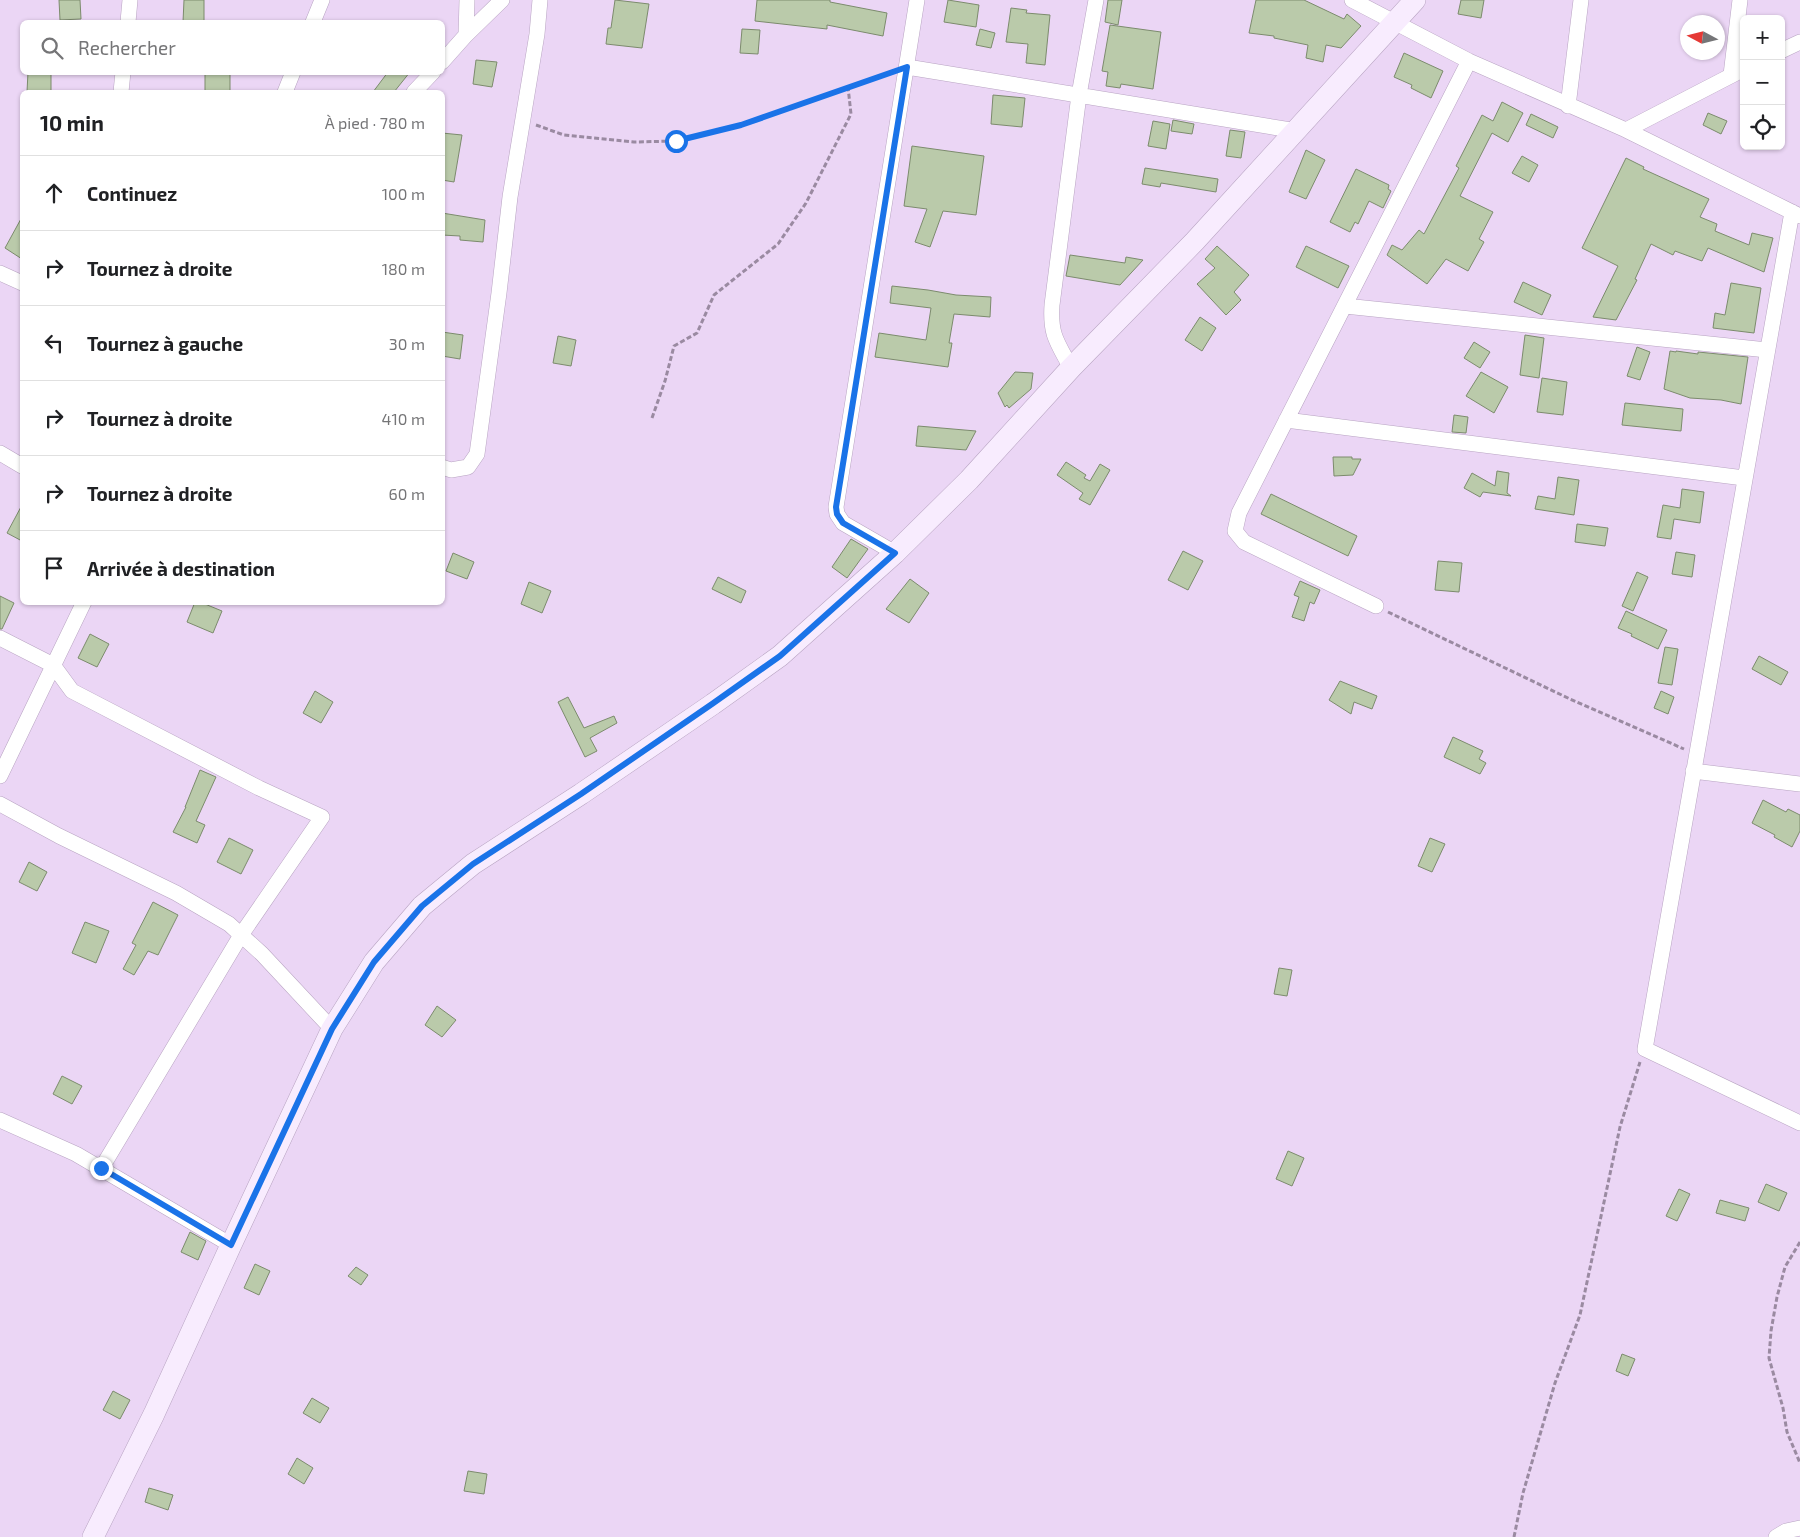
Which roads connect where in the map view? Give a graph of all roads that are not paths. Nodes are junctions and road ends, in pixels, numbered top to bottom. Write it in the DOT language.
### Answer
graph roads {
  1 [pos="130,0"];
  2 [pos="322,0"];
  3 [pos="467,0"];
  4 [pos="502,0"];
  5 [pos="540,0"];
  6 [pos="917,0"];
  7 [pos="1096,0"];
  8 [pos="1352,0"];
  9 [pos="1415,0"];
  10 [pos="1581,0"];
  11 [pos="1740,0"];
  12 [pos="128,20"];
  13 [pos="314,20"];
  14 [pos="1396,23"];
  15 [pos="466,35"];
  16 [pos="1800,42"];
  17 [pos="1785,49"];
  18 [pos="445,59"];
  19 [pos="1470,61"];
  20 [pos="907,67"];
  21 [pos="1737,72"];
  22 [pos="123,75"];
  23 [pos="292,75"];
  24 [pos="430,75"];
  25 [pos="121,90"];
  26 [pos="286,90"];
  27 [pos="416,90"];
  28 [pos="1079,95"];
  29 [pos="1568,106"];
  30 [pos="1626,130"];
  31 [pos="1297,131"];
  32 [pos="1796,214"];
  33 [pos="0,273"];
  34 [pos="20,282"];
  35 [pos="1345,306"];
  36 [pos="1767,350"];
  37 [pos="1070,368"];
  38 [pos="1286,420"];
  39 [pos="0,453"];
  40 [pos="20,465"];
  41 [pos="445,468"];
  42 [pos="1744,478"];
  43 [pos="895,553"];
  44 [pos="83,605"];
  45 [pos="1376,606"];
  46 [pos="0,638"];
  47 [pos="53,665"];
  48 [pos="1693,771"];
  49 [pos="0,776"];
  50 [pos="1800,784"];
  51 [pos="0,804"];
  52 [pos="241,935"];
  53 [pos="332,1029"];
  54 [pos="0,1120"];
  55 [pos="1800,1123"];
  56 [pos="101,1168"];
  57 [pos="231,1245"];
  58 [pos="1800,1528"];
  59 [pos="93,1537"];
  60 [pos="1776,1537"];
  1 -- 12 [label="street"];
  2 -- 13 [label="street"];
  3 -- 15 [label="street"];
  4 -- 15 [label="street"];
  5 -- 41 [label="street"];
  6 -- 20 [label="street"];
  7 -- 28 [label="street"];
  8 -- 14 [label="street"];
  9 -- 14 [label="main road"];
  10 -- 29 [label="street"];
  11 -- 21 [label="street"];
  14 -- 19 [label="street"];
  14 -- 31 [label="main road"];
  15 -- 18 [label="street"];
  16 -- 17 [label="street"];
  19 -- 29 [label="street"];
  19 -- 35 [label="street"];
  20 -- 28 [label="street"];
  20 -- 43 [label="street"];
  21 -- 30 [label="street"];
  22 -- 25 [label="street"];
  23 -- 26 [label="street"];
  24 -- 27 [label="street"];
  28 -- 31 [label="street"];
  28 -- 37 [label="street"];
  29 -- 30 [label="street"];
  30 -- 32 [label="street"];
  31 -- 37 [label="main road"];
  32 -- 36 [label="street"];
  33 -- 34 [label="street"];
  35 -- 36 [label="street"];
  35 -- 38 [label="street"];
  36 -- 42 [label="street"];
  37 -- 43 [label="main road"];
  38 -- 42 [label="street"];
  38 -- 45 [label="street"];
  39 -- 40 [label="street"];
  42 -- 48 [label="street"];
  43 -- 53 [label="main road"];
  44 -- 47 [label="street"];
  46 -- 47 [label="street"];
  47 -- 49 [label="street"];
  47 -- 52 [label="street"];
  48 -- 50 [label="street"];
  48 -- 55 [label="street"];
  51 -- 52 [label="street"];
  52 -- 53 [label="street"];
  52 -- 56 [label="street"];
  53 -- 57 [label="main road"];
  54 -- 56 [label="street"];
  56 -- 57 [label="street"];
  57 -- 59 [label="main road"];
  58 -- 60 [label="street"];
}
